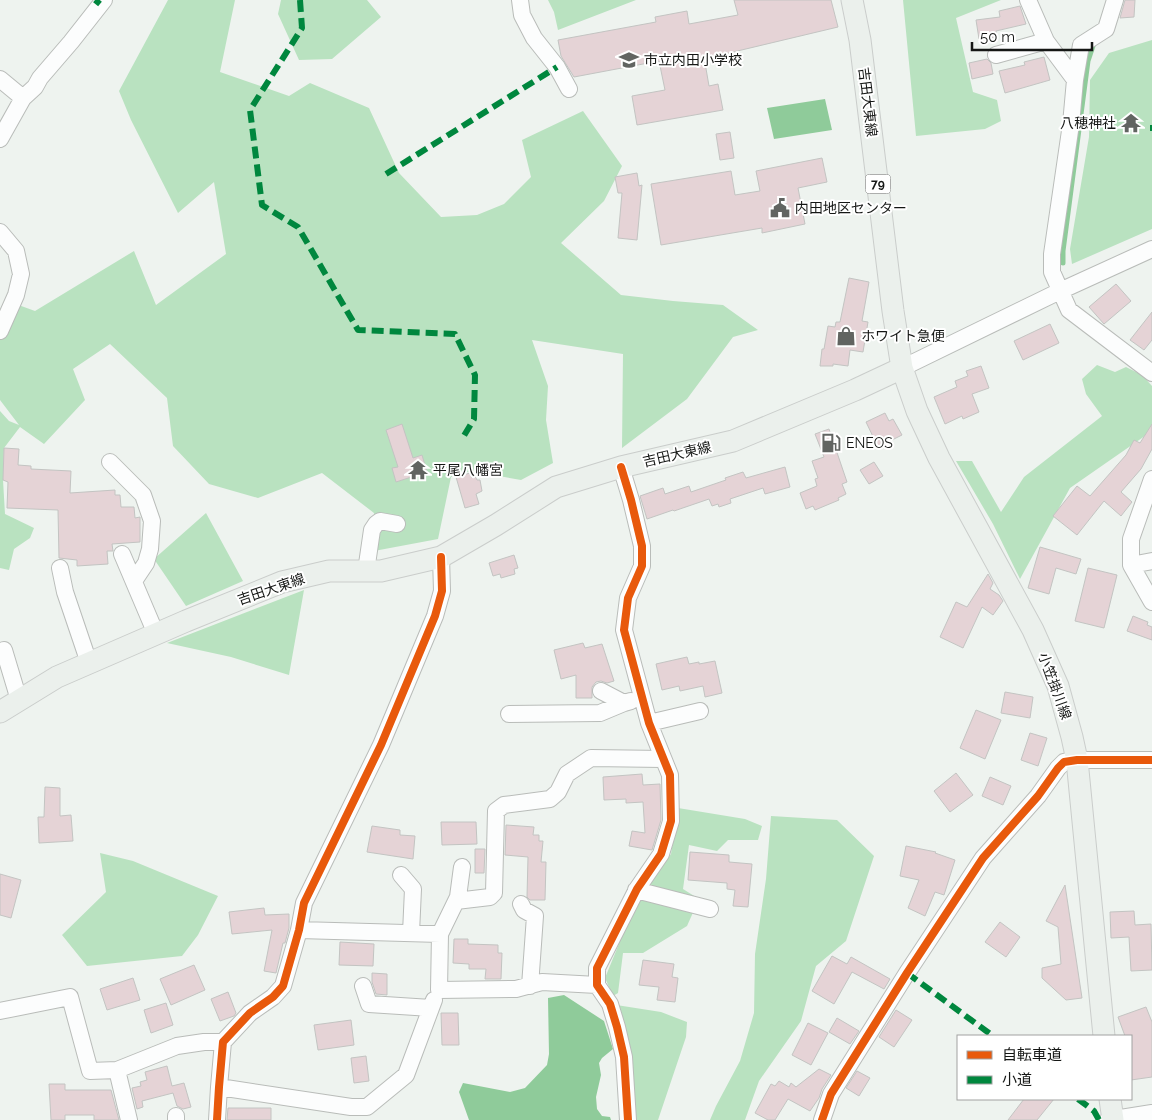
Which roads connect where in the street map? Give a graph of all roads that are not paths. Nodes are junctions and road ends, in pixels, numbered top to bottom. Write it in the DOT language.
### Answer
graph roads {
  1 [pos="104,0"];
  2 [pos="520,0"];
  3 [pos="852,0"];
  4 [pos="1028,0"];
  5 [pos="1114,0"];
  6 [pos="1046,41"];
  7 [pos="996,55"];
  8 [pos="0,79"];
  9 [pos="1075,80"];
  10 [pos="569,89"];
  11 [pos="23,98"];
  12 [pos="0,139"];
  13 [pos="0,232"];
  14 [pos="1152,249"];
  15 [pos="1060,291"];
  16 [pos="0,331"];
  17 [pos="902,368"];
  18 [pos="1152,373"];
  19 [pos="110,462"];
  20 [pos="621,467"];
  21 [pos="1152,479"];
  22 [pos="396,524"];
  23 [pos="122,554"];
  24 [pos="440,558"];
  25 [pos="1152,561"];
  26 [pos="1131,565"];
  27 [pos="60,568"];
  28 [pos="366,571"];
  29 [pos="134,581"];
  30 [pos="1152,602"];
  31 [pos="156,634"];
  32 [pos="4,650"];
  33 [pos="89,663"];
  34 [pos="601,691"];
  35 [pos="642,699"];
  36 [pos="19,700"];
  37 [pos="624,703"];
  38 [pos="700,711"];
  39 [pos="0,712"];
  40 [pos="509,714"];
  41 [pos="649,723"];
  42 [pos="663,759"];
  43 [pos="1077,760"];
  44 [pos="1152,760"];
  45 [pos="462,867"];
  46 [pos="401,875"];
  47 [pos="636,890"];
  48 [pos="456,901"];
  49 [pos="521,904"];
  50 [pos="710,909"];
  51 [pos="300,930"];
  52 [pos="411,933"];
  53 [pos="440,934"];
  54 [pos="597,985"];
  55 [pos="363,986"];
  56 [pos="530,986"];
  57 [pos="438,990"];
  58 [pos="431,1008"];
  59 [pos="0,1011"];
  60 [pos="1104,1035"];
  61 [pos="223,1042"];
  62 [pos="117,1070"];
  63 [pos="218,1087"];
  64 [pos="1152,1113"];
  65 [pos="350,1114"];
  66 [pos="1111,1114"];
  67 [pos="128,1120"];
  68 [pos="217,1120"];
  69 [pos="628,1120"];
  70 [pos="822,1120"];
  1 -- 11 [label="street"];
  2 -- 10 [label="street"];
  3 -- 17 [label="main road, 吉田大東線 / 79"];
  4 -- 6 [label="street"];
  5 -- 9 [label="street"];
  6 -- 7 [label="street"];
  6 -- 9 [label="street"];
  8 -- 11 [label="street"];
  9 -- 15 [label="street"];
  11 -- 12 [label="street"];
  13 -- 16 [label="street"];
  14 -- 15 [label="street"];
  15 -- 17 [label="street"];
  15 -- 18 [label="street"];
  17 -- 20 [label="main road, 吉田大東線"];
  17 -- 43 [label="main road, 小笠掛川線"];
  19 -- 29 [label="street"];
  20 -- 24 [label="main road, 吉田大東線"];
  20 -- 35 [label="street"];
  21 -- 26 [label="street"];
  22 -- 28 [label="street"];
  23 -- 29 [label="street"];
  24 -- 28 [label="main road, 吉田大東線"];
  24 -- 51 [label="street"];
  25 -- 26 [label="street"];
  26 -- 30 [label="street"];
  27 -- 33 [label="street"];
  28 -- 31 [label="main road, 吉田大東線"];
  29 -- 31 [label="street"];
  31 -- 33 [label="main road, 吉田大東線"];
  32 -- 36 [label="street"];
  33 -- 36 [label="main road, 吉田大東線"];
  34 -- 37 [label="street"];
  35 -- 37 [label="street"];
  35 -- 41 [label="street"];
  36 -- 39 [label="main road, 吉田大東線"];
  37 -- 40 [label="street"];
  38 -- 41 [label="street"];
  41 -- 42 [label="street"];
  42 -- 47 [label="street"];
  42 -- 48 [label="street"];
  43 -- 44 [label="street"];
  43 -- 60 [label="main road, 小笠掛川線"];
  43 -- 70 [label="street"];
  45 -- 48 [label="street"];
  46 -- 52 [label="street"];
  47 -- 50 [label="street"];
  47 -- 54 [label="street"];
  48 -- 53 [label="street"];
  49 -- 56 [label="street"];
  51 -- 52 [label="street"];
  51 -- 61 [label="street"];
  52 -- 53 [label="street"];
  53 -- 57 [label="street"];
  54 -- 56 [label="street"];
  54 -- 69 [label="street"];
  55 -- 58 [label="street"];
  56 -- 57 [label="street"];
  57 -- 58 [label="street"];
  58 -- 65 [label="street"];
  59 -- 62 [label="street"];
  61 -- 62 [label="street"];
  61 -- 63 [label="street"];
  62 -- 67 [label="street"];
  63 -- 65 [label="street"];
  63 -- 68 [label="street"];
  64 -- 66 [label="street"];
}
